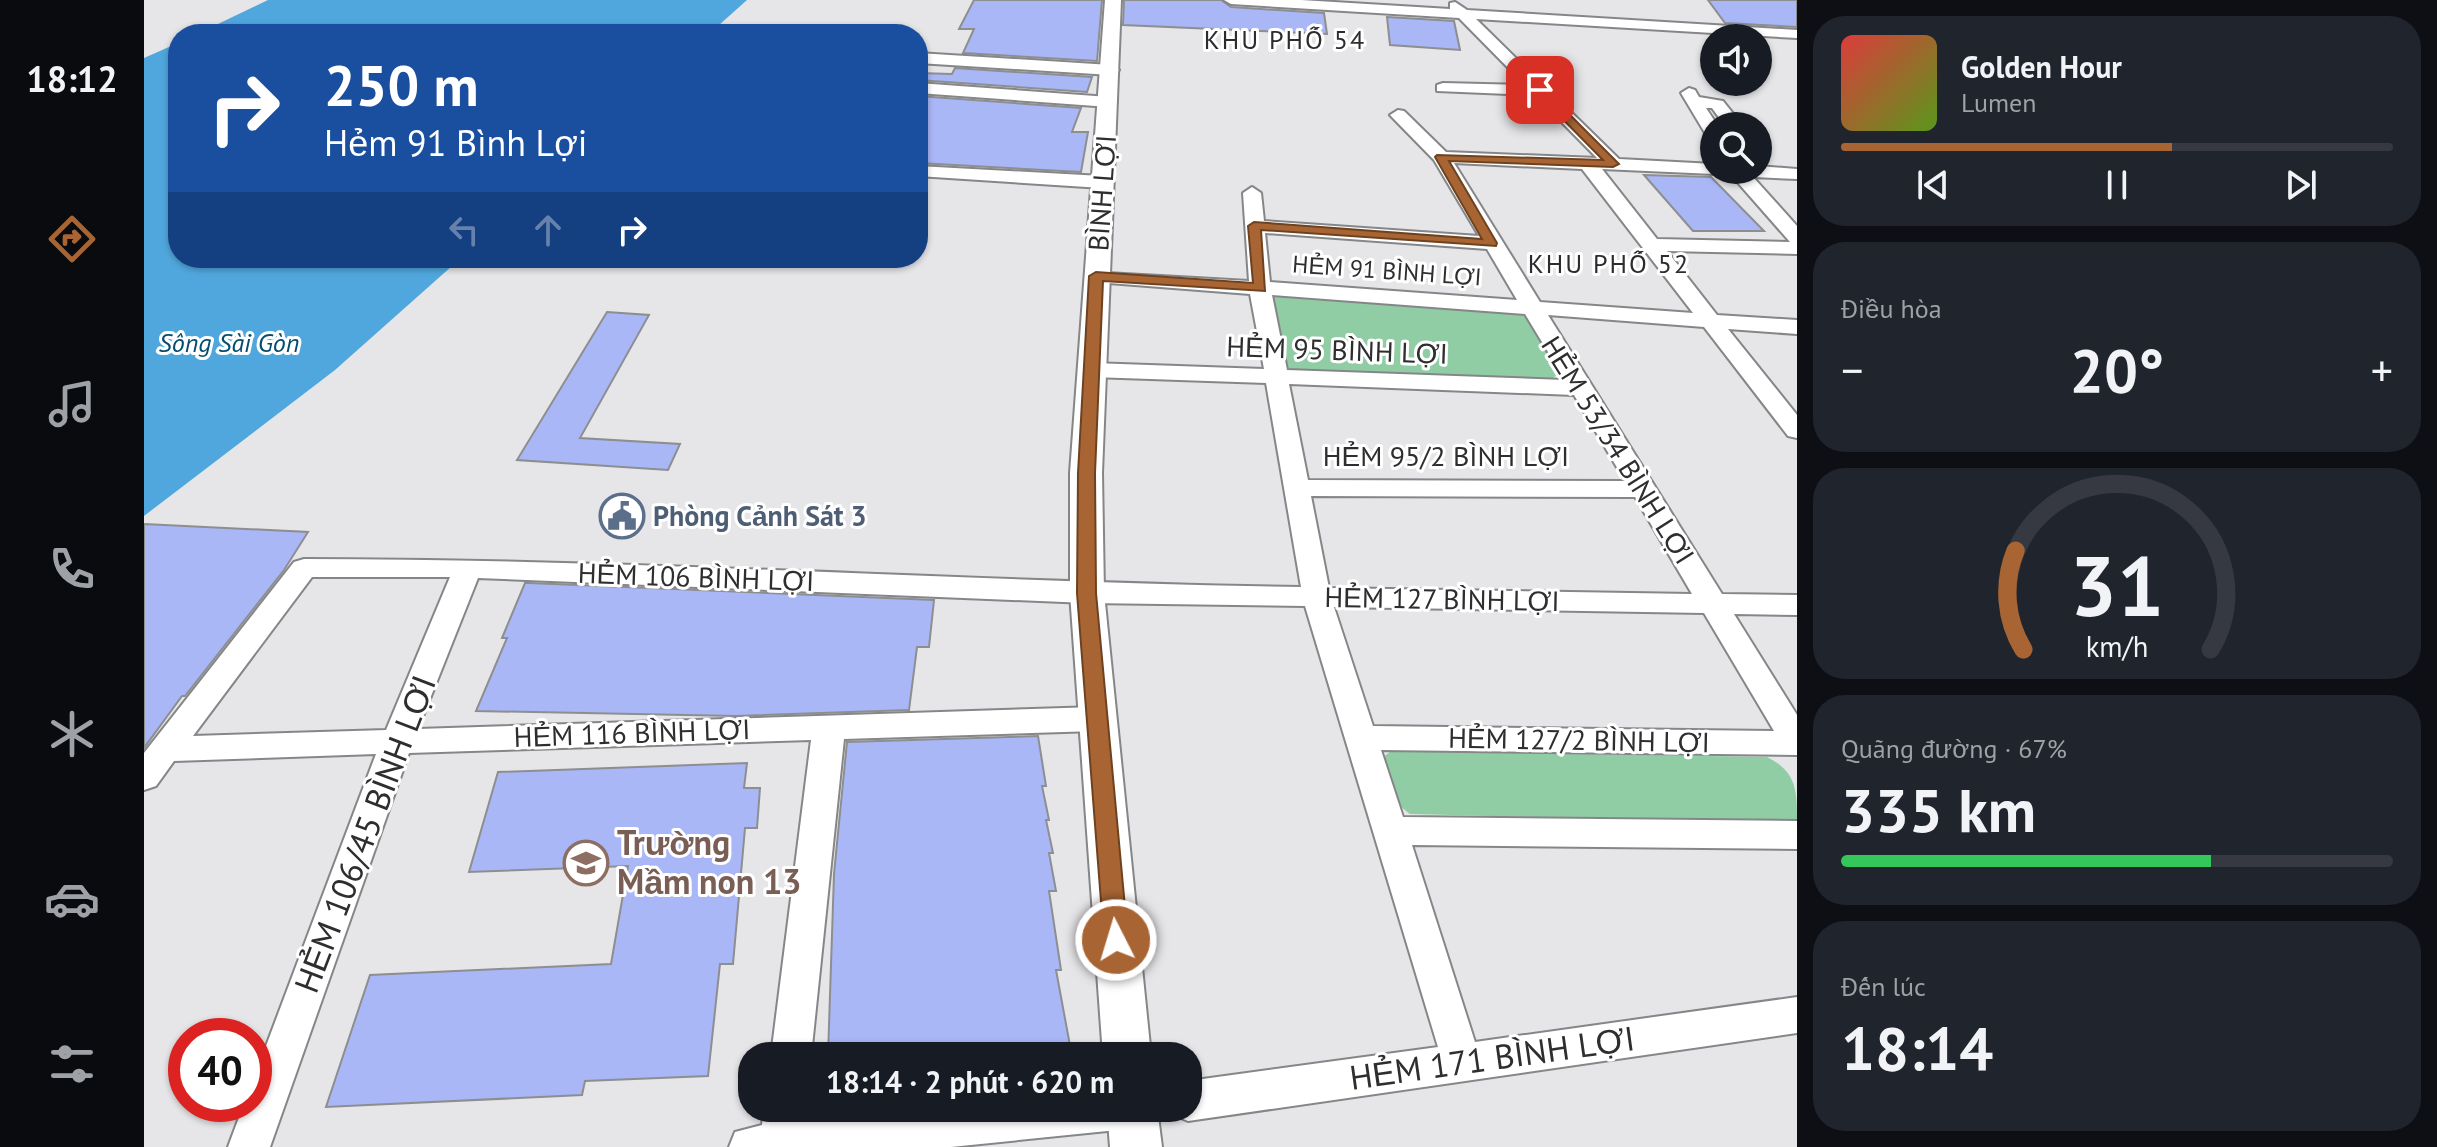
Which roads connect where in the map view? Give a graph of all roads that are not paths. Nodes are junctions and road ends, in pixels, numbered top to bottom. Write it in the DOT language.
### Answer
graph roads {
  1 [pos="1113,0"];
  2 [pos="1231,0"];
  3 [pos="1449,0"];
  4 [pos="1461,12"];
  5 [pos="1797,34"];
  6 [pos="928,58"];
  7 [pos="970,60"];
  8 [pos="957,84"];
  9 [pos="1110,86"];
  10 [pos="928,88"];
  11 [pos="1443,88"];
  12 [pos="1540,90"];
  13 [pos="1700,112"];
  14 [pos="1723,112"];
  15 [pos="1398,115"];
  16 [pos="1441,157"];
  17 [pos="1772,161"];
  18 [pos="1587,163"];
  19 [pos="1797,163"];
  20 [pos="1613,164"];
  21 [pos="1700,168"];
  22 [pos="928,172"];
  23 [pos="1772,172"];
  24 [pos="1797,174"];
  25 [pos="1102,182"];
  26 [pos="1749,184"];
  27 [pos="1252,193"];
  28 [pos="1254,226"];
  29 [pos="1797,238"];
  30 [pos="1491,243"];
  31 [pos="1652,245"];
  32 [pos="1797,248"];
  33 [pos="1096,276"];
  34 [pos="1260,288"];
  35 [pos="1531,308"];
  36 [pos="1711,321"];
  37 [pos="1797,327"];
  38 [pos="1092,370"];
  39 [pos="1277,378"];
  40 [pos="1580,388"];
  41 [pos="1797,431"];
  42 [pos="1297,488"];
  43 [pos="1642,489"];
  44 [pos="468,568"];
  45 [pos="1087,593"];
  46 [pos="1317,597"];
  47 [pos="1712,603"];
  48 [pos="1797,605"];
  49 [pos="1096,719"];
  50 [pos="829,726"];
  51 [pos="1361,738"];
  52 [pos="397,741"];
  53 [pos="1797,742"];
  54 [pos="168,749"];
  55 [pos="144,777"];
  56 [pos="1390,831"];
  57 [pos="1797,835"];
  58 [pos="1797,1015"];
  59 [pos="793,1042"];
  60 [pos="1126,1042"];
  61 [pos="1462,1062"];
  62 [pos="1202,1099"];
  63 [pos="954,1122"];
  64 [pos="1134,1122"];
  65 [pos="774,1136"];
  66 [pos="249,1147"];
  67 [pos="1136,1147"];
  1 -- 9 [label="street, BÌNH LỢI"];
  2 -- 4 [label="street"];
  3 -- 4 [label="street"];
  4 -- 5 [label="street"];
  4 -- 12 [label="street"];
  6 -- 7 [label="street"];
  7 -- 8 [label="street"];
  7 -- 9 [label="street"];
  9 -- 10 [label="street"];
  9 -- 25 [label="street, BÌNH LỢI"];
  11 -- 12 [label="street"];
  12 -- 20 [label="street"];
  13 -- 14 [label="street"];
  15 -- 16 [label="street, HẺM 53/34 BÌNH LỢI"];
  16 -- 18 [label="street"];
  16 -- 30 [label="street, HẺM 53/34 BÌNH LỢI"];
  17 -- 19 [label="street"];
  18 -- 20 [label="street"];
  18 -- 31 [label="street"];
  20 -- 21 [label="street"];
  22 -- 25 [label="street"];
  23 -- 24 [label="street"];
  25 -- 33 [label="street, BÌNH LỢI"];
  26 -- 29 [label="street"];
  27 -- 28 [label="street, HẺM 95/2 BÌNH LỢI"];
  28 -- 30 [label="street"];
  28 -- 34 [label="street, HẺM 95/2 BÌNH LỢI"];
  30 -- 35 [label="street, HẺM 53/34 BÌNH LỢI"];
  31 -- 32 [label="street"];
  31 -- 36 [label="street"];
  33 -- 34 [label="street, HẺM 91 BÌNH LỢI"];
  33 -- 38 [label="street, BÌNH LỢI"];
  34 -- 35 [label="street, HẺM 91 BÌNH LỢI"];
  34 -- 39 [label="street, HẺM 95/2 BÌNH LỢI"];
  35 -- 36 [label="street, HẺM 91 BÌNH LỢI"];
  35 -- 40 [label="street, HẺM 53/34 BÌNH LỢI"];
  36 -- 37 [label="street, HẺM 91 BÌNH LỢI"];
  36 -- 41 [label="street"];
  38 -- 39 [label="street, HẺM 95 BÌNH LỢI"];
  38 -- 45 [label="street, BÌNH LỢI"];
  39 -- 40 [label="street, HẺM 95 BÌNH LỢI"];
  39 -- 42 [label="street, HẺM 95/2 BÌNH LỢI"];
  40 -- 43 [label="street, HẺM 53/34 BÌNH LỢI"];
  42 -- 43 [label="street, HẺM 95/2 BÌNH LỢI"];
  42 -- 46 [label="street, HẺM 95/2 BÌNH LỢI"];
  43 -- 47 [label="street, HẺM 53/34 BÌNH LỢI"];
  44 -- 45 [label="street, HẺM 106 BÌNH LỢI"];
  44 -- 52 [label="street, HẺM 106/45 BÌNH LỢI"];
  44 -- 54 [label="street, HẺM 106 BÌNH LỢI"];
  45 -- 46 [label="street, HẺM 127 BÌNH LỢI"];
  45 -- 49 [label="street, BÌNH LỢI"];
  46 -- 47 [label="street, HẺM 127 BÌNH LỢI"];
  46 -- 51 [label="street"];
  47 -- 48 [label="street, HẺM 127 BÌNH LỢI"];
  47 -- 53 [label="street, HẺM 53/34 BÌNH LỢI"];
  49 -- 50 [label="street, HẺM 116 BÌNH LỢI"];
  49 -- 60 [label="street, BÌNH LỢI"];
  50 -- 52 [label="street, HẺM 116 BÌNH LỢI"];
  50 -- 59 [label="street"];
  51 -- 53 [label="street, HẺM 127/2 BÌNH LỢI"];
  51 -- 56 [label="street"];
  52 -- 54 [label="street, HẺM 116 BÌNH LỢI"];
  52 -- 66 [label="street, HẺM 106/45 BÌNH LỢI"];
  54 -- 55 [label="street"];
  56 -- 57 [label="street"];
  56 -- 61 [label="street"];
  58 -- 61 [label="street, HẺM 171 BÌNH LỢI"];
  61 -- 62 [label="street, HẺM 171 BÌNH LỢI"];
  63 -- 65 [label="street"];
  64 -- 67 [label="street"];
}
